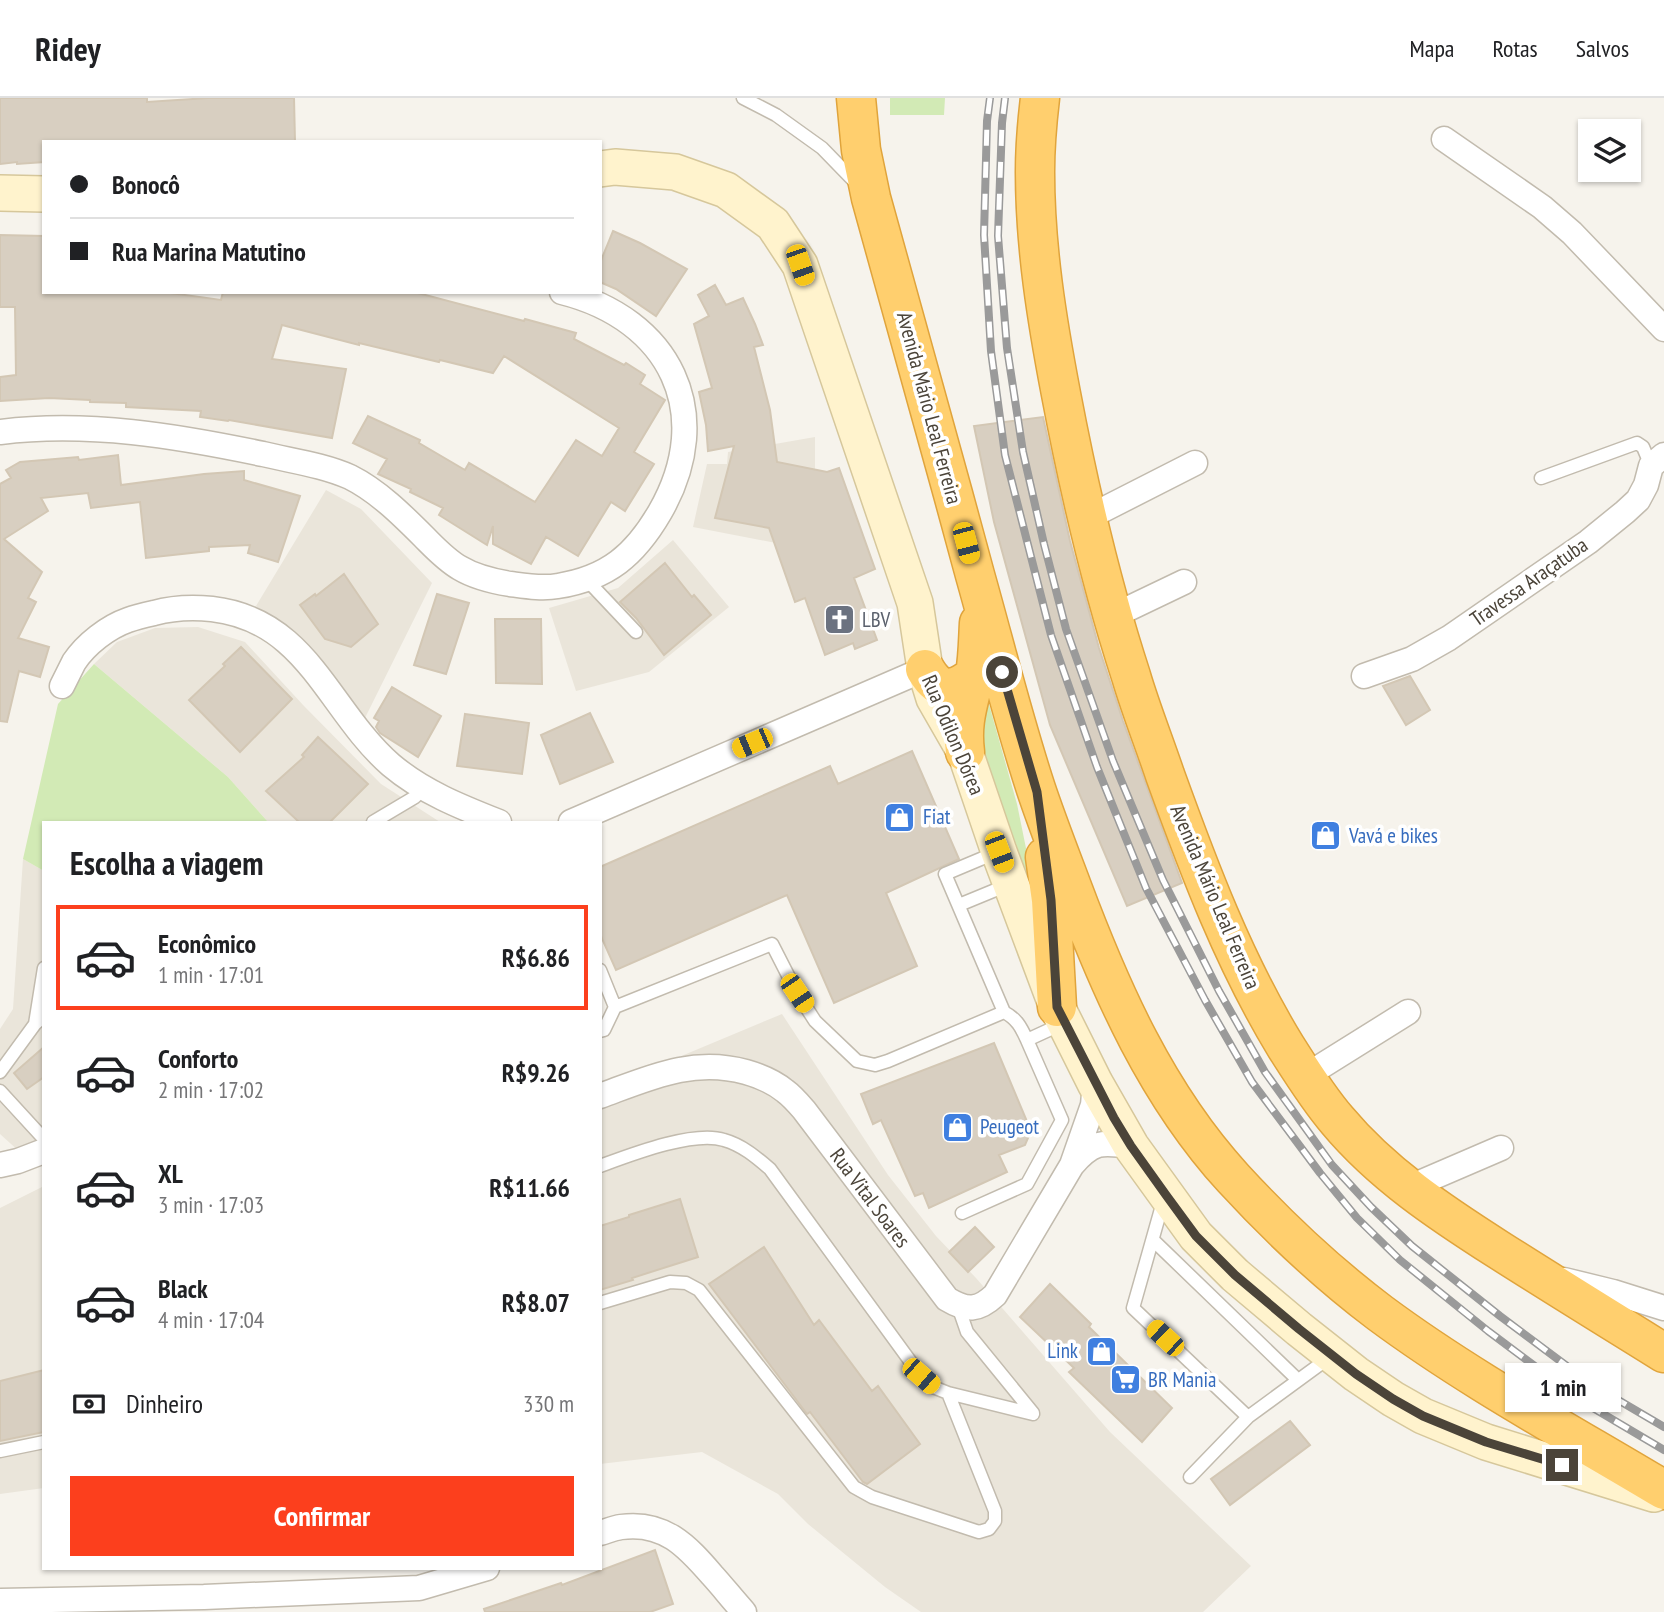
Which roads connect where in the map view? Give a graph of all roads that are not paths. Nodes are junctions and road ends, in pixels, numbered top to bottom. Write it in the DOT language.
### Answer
graph roads {
  1 [pos="743,98"];
  2 [pos="856,98"];
  3 [pos="1040,98"];
  4 [pos="1444,139"];
  5 [pos="602,169"];
  6 [pos="0,193"];
  7 [pos="42,194"];
  8 [pos="871,198"];
  9 [pos="568,294"];
  10 [pos="1664,328"];
  11 [pos="0,432"];
  12 [pos="1658,460"];
  13 [pos="1195,463"];
  14 [pos="1541,478"];
  15 [pos="1087,518"];
  16 [pos="586,579"];
  17 [pos="1184,582"];
  18 [pos="981,596"];
  19 [pos="1113,616"];
  20 [pos="636,632"];
  21 [pos="925,669"];
  22 [pos="975,675"];
  23 [pos="1364,677"];
  24 [pos="62,686"];
  25 [pos="965,752"];
  26 [pos="423,789"];
  27 [pos="1037,792"];
  28 [pos="375,821"];
  29 [pos="497,821"];
  30 [pos="573,821"];
  31 [pos="1005,868"];
  32 [pos="959,905"];
  33 [pos="602,975"];
  34 [pos="42,989"];
  35 [pos="615,1007"];
  36 [pos="1004,1012"];
  37 [pos="1408,1013"];
  38 [pos="1061,1015"];
  39 [pos="39,1020"];
  40 [pos="602,1030"];
  41 [pos="1027,1040"];
  42 [pos="0,1072"];
  43 [pos="1304,1077"];
  44 [pos="1095,1083"];
  45 [pos="0,1091"];
  46 [pos="602,1095"];
  47 [pos="42,1137"];
  48 [pos="1131,1146"];
  49 [pos="1501,1148"];
  50 [pos="42,1152"];
  51 [pos="0,1165"];
  52 [pos="602,1165"];
  53 [pos="1072,1165"];
  54 [pos="1408,1188"];
  55 [pos="1166,1195"];
  56 [pos="962,1213"];
  57 [pos="1153,1240"];
  58 [pos="1536,1273"];
  59 [pos="602,1302"];
  60 [pos="958,1306"];
  61 [pos="1664,1308"];
  62 [pos="1664,1353"];
  63 [pos="1333,1356"];
  64 [pos="1298,1380"];
  65 [pos="948,1393"];
  66 [pos="1248,1417"];
  67 [pos="42,1442"];
  68 [pos="0,1451"];
  69 [pos="1190,1477"];
  70 [pos="1664,1490"];
  71 [pos="1664,1497"];
  72 [pos="602,1532"];
  73 [pos="480,1570"];
  74 [pos="0,1601"];
  75 [pos="744,1612"];
  1 -- 8 [label="lane"];
  2 -- 8 [label="highway, Avenida Mário Leal Ferreira"];
  3 -- 15 [label="highway, Avenida Mário Leal Ferreira"];
  4 -- 10 [label="street"];
  5 -- 21 [label="street, Rua Odilon Dórea"];
  6 -- 7 [label="street"];
  8 -- 18 [label="highway, Avenida Mário Leal Ferreira"];
  9 -- 16 [label="street"];
  11 -- 16 [label="street"];
  12 -- 14 [label="lane"];
  12 -- 23 [label="street, Travessa Araçatuba"];
  13 -- 15 [label="street"];
  15 -- 19 [label="highway, Avenida Mário Leal Ferreira"];
  16 -- 20 [label="lane"];
  17 -- 19 [label="street"];
  18 -- 22 [label="highway"];
  18 -- 27 [label="highway, Avenida Mário Leal Ferreira"];
  19 -- 43 [label="highway, Avenida Mário Leal Ferreira"];
  21 -- 22 [label="highway"];
  21 -- 25 [label="street, Rua Odilon Dórea"];
  21 -- 30 [label="street"];
  22 -- 25 [label="highway"];
  24 -- 26 [label="street"];
  25 -- 31 [label="street, Rua Odilon Dórea"];
  26 -- 28 [label="lane"];
  26 -- 29 [label="street"];
  27 -- 38 [label="highway"];
  27 -- 70 [label="highway, Avenida Mário Leal Ferreira"];
  31 -- 32 [label="lane"];
  31 -- 32 [label="lane"];
  31 -- 38 [label="street, Rua Odilon Dórea"];
  32 -- 36 [label="lane"];
  33 -- 35 [label="lane"];
  34 -- 39 [label="lane"];
  35 -- 36 [label="lane"];
  35 -- 40 [label="lane"];
  36 -- 41 [label="lane"];
  37 -- 43 [label="street"];
  38 -- 41 [label="lane"];
  38 -- 44 [label="street, Rua Odilon Dórea"];
  39 -- 42 [label="lane"];
  41 -- 56 [label="lane"];
  43 -- 54 [label="highway, Avenida Mário Leal Ferreira"];
  44 -- 48 [label="street, Rua Odilon Dórea"];
  44 -- 53 [label="street"];
  45 -- 47 [label="lane"];
  46 -- 60 [label="street, Rua Vital Soares"];
  48 -- 53 [label="street"];
  48 -- 55 [label="street, Rua Odilon Dórea"];
  49 -- 54 [label="street"];
  50 -- 51 [label="street"];
  52 -- 65 [label="lane"];
  53 -- 60 [label="street"];
  54 -- 58 [label="highway, Avenida Mário Leal Ferreira"];
  55 -- 57 [label="lane"];
  55 -- 63 [label="street, Rua Odilon Dórea"];
  57 -- 64 [label="lane"];
  57 -- 66 [label="lane"];
  58 -- 61 [label="street"];
  58 -- 62 [label="highway, Avenida Mário Leal Ferreira"];
  59 -- 65 [label="lane"];
  60 -- 65 [label="lane"];
  63 -- 64 [label="lane"];
  63 -- 71 [label="street, Rua Odilon Dórea"];
  64 -- 66 [label="lane"];
  66 -- 69 [label="lane"];
  67 -- 68 [label="lane"];
  72 -- 75 [label="street"];
  73 -- 74 [label="street"];
}
